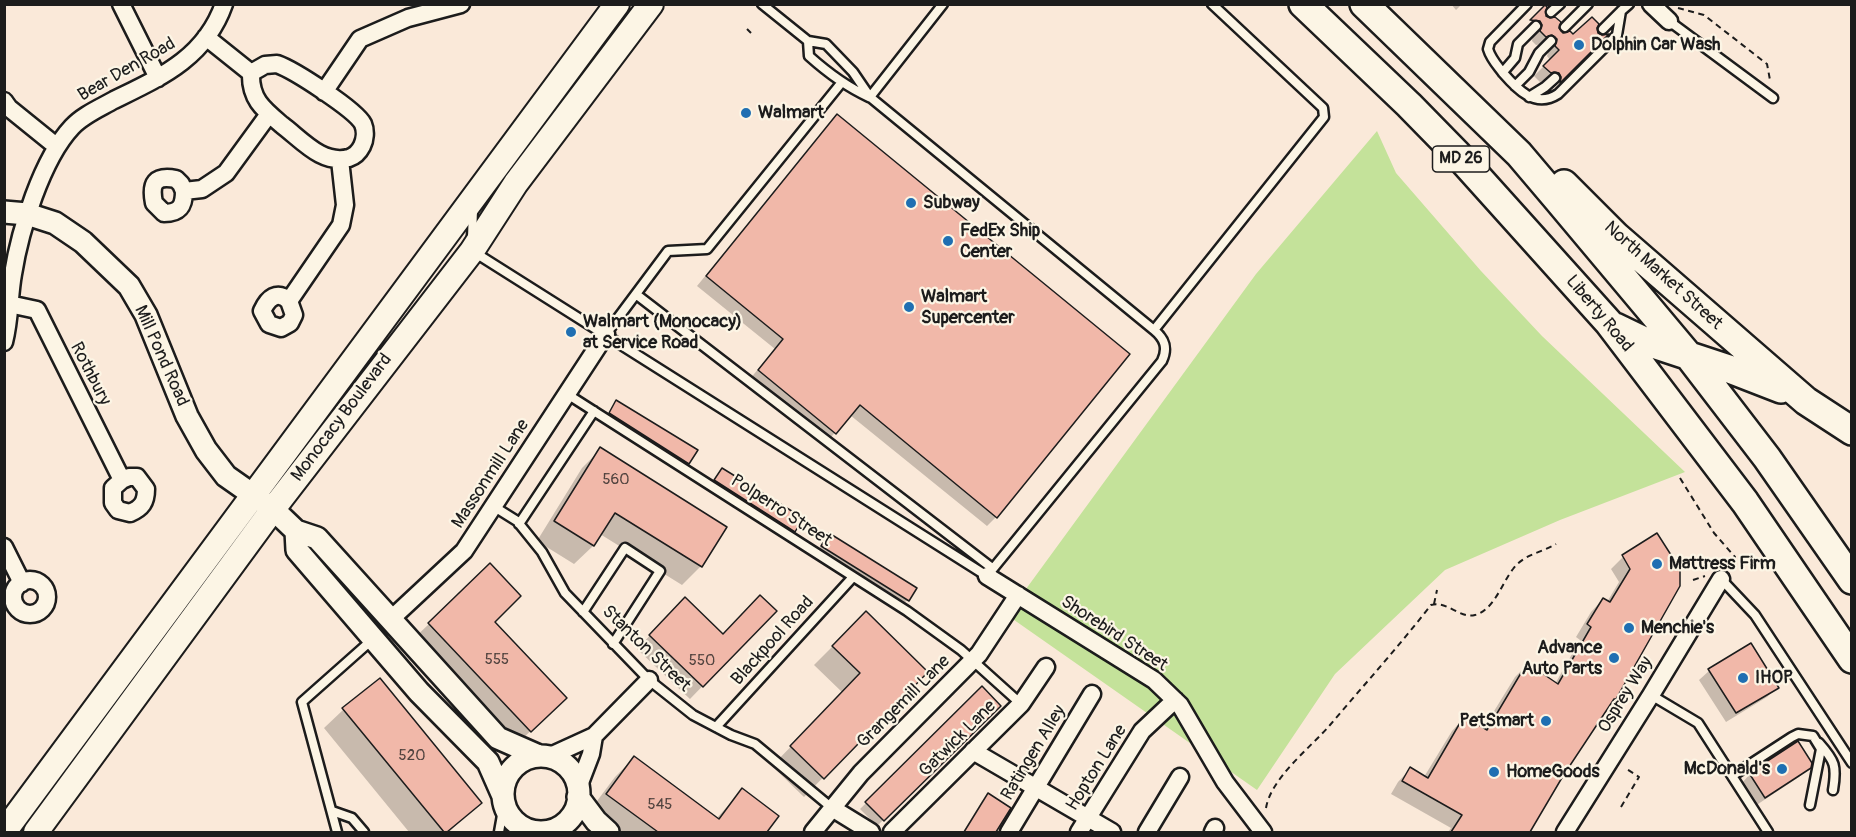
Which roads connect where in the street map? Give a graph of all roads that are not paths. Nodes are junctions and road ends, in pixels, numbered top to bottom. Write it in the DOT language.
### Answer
graph roads {
  1 [pos="121,4"];
  2 [pos="224,4"];
  3 [pos="461,4"];
  4 [pos="618,4"];
  5 [pos="651,4"];
  6 [pos="762,4"];
  7 [pos="943,4"];
  8 [pos="1212,4"];
  9 [pos="1303,4"];
  10 [pos="1364,4"];
  11 [pos="1527,4"];
  12 [pos="1560,4"];
  13 [pos="1588,4"];
  14 [pos="1629,4"];
  15 [pos="1651,4"];
  16 [pos="1621,11"];
  17 [pos="1551,12"];
  18 [pos="1670,15"];
  19 [pos="1536,26"];
  20 [pos="1565,27"];
  21 [pos="1603,29"];
  22 [pos="206,38"];
  23 [pos="808,41"];
  24 [pos="1551,41"];
  25 [pos="1503,72"];
  26 [pos="251,73"];
  27 [pos="158,78"];
  28 [pos="1555,78"];
  29 [pos="842,82"];
  30 [pos="1515,86"];
  31 [pos="324,92"];
  32 [pos="870,97"];
  33 [pos="1529,97"];
  34 [pos="1773,98"];
  35 [pos="4,101"];
  36 [pos="269,114"];
  37 [pos="56,146"];
  38 [pos="1519,154"];
  39 [pos="340,160"];
  40 [pos="184,191"];
  41 [pos="473,199"];
  42 [pos="4,212"];
  43 [pos="27,214"];
  44 [pos="472,251"];
  45 [pos="637,295"];
  46 [pos="289,301"];
  47 [pos="9,304"];
  48 [pos="1609,323"];
  49 [pos="1154,330"];
  50 [pos="606,334"];
  51 [pos="4,342"];
  52 [pos="1688,355"];
  53 [pos="567,394"];
  54 [pos="1806,401"];
  55 [pos="594,411"];
  56 [pos="1851,431"];
  57 [pos="122,480"];
  58 [pos="253,495"];
  59 [pos="493,506"];
  60 [pos="273,509"];
  61 [pos="519,524"];
  62 [pos="296,531"];
  63 [pos="4,548"];
  64 [pos="989,572"];
  65 [pos="1718,573"];
  66 [pos="853,577"];
  67 [pos="1851,580"];
  68 [pos="22,583"];
  69 [pos="1018,595"];
  70 [pos="583,612"];
  71 [pos="390,620"];
  72 [pos="373,639"];
  73 [pos="613,644"];
  74 [pos="1851,659"];
  75 [pos="973,660"];
  76 [pos="1046,667"];
  77 [pos="649,680"];
  78 [pos="1092,694"];
  79 [pos="1651,695"];
  80 [pos="1175,700"];
  81 [pos="1021,704"];
  82 [pos="716,727"];
  83 [pos="594,736"];
  84 [pos="1818,741"];
  85 [pos="973,751"];
  86 [pos="543,757"];
  87 [pos="1851,763"];
  88 [pos="1732,776"];
  89 [pos="1180,777"];
  90 [pos="1036,787"];
  91 [pos="1833,790"];
  92 [pos="578,793"];
  93 [pos="504,800"];
  94 [pos="1810,805"];
  95 [pos="832,808"];
  96 [pos="332,811"];
  97 [pos="1084,825"];
  98 [pos="4,832"];
  99 [pos="36,832"];
  100 [pos="337,832"];
  101 [pos="364,832"];
  102 [pos="499,832"];
  103 [pos="545,832"];
  104 [pos="608,832"];
  105 [pos="813,832"];
  106 [pos="871,832"];
  107 [pos="892,832"];
  108 [pos="1009,832"];
  109 [pos="1112,832"];
  110 [pos="1147,832"];
  111 [pos="1263,832"];
  112 [pos="1565,832"];
  113 [pos="1768,832"];
  1 -- 27 [label="street"];
  2 -- 22 [label="street, Bear Den Road"];
  3 -- 31 [label="street"];
  4 -- 41 [label="main road, Monocacy Boulevard"];
  5 -- 44 [label="main road, Monocacy Boulevard"];
  6 -- 23 [label="lane"];
  7 -- 32 [label="lane"];
  8 -- 49 [label="lane"];
  9 -- 48 [label="main road, Liberty Road / MD 26"];
  10 -- 38 [label="main road, MD 26"];
  11 -- 25 [label="lane"];
  12 -- 17 [label="lane"];
  13 -- 20 [label="lane"];
  14 -- 16 [label="lane"];
  15 -- 18 [label="street"];
  16 -- 21 [label="lane"];
  16 -- 33 [label="lane"];
  18 -- 34 [label="lane"];
  19 -- 25 [label="lane"];
  22 -- 26 [label="street"];
  22 -- 27 [label="street, Bear Den Road"];
  23 -- 29 [label="lane"];
  23 -- 32 [label="lane"];
  24 -- 30 [label="lane"];
  25 -- 30 [label="lane"];
  26 -- 31 [label="street"];
  26 -- 36 [label="street"];
  27 -- 37 [label="street, Bear Den Road"];
  28 -- 33 [label="lane"];
  29 -- 32 [label="lane"];
  29 -- 45 [label="lane"];
  30 -- 33 [label="lane"];
  31 -- 39 [label="street"];
  32 -- 49 [label="lane"];
  35 -- 37 [label="street"];
  36 -- 39 [label="street"];
  36 -- 40 [label="street"];
  37 -- 43 [label="street, Bear Den Road"];
  38 -- 52 [label="main road, MD 26"];
  38 -- 54 [label="main road, North Market Street"];
  39 -- 46 [label="street"];
  41 -- 44 [label="lane"];
  41 -- 58 [label="main road, Monocacy Boulevard"];
  42 -- 43 [label="street, Mill Pond Road"];
  43 -- 47 [label="street, Bear Den Road"];
  43 -- 58 [label="street, Mill Pond Road"];
  44 -- 50 [label="lane"];
  44 -- 60 [label="main road, Monocacy Boulevard"];
  45 -- 50 [label="lane"];
  45 -- 64 [label="lane"];
  47 -- 51 [label="street, Bear Den Road"];
  47 -- 57 [label="street, Rothbury"];
  48 -- 52 [label="main road, North Market Street"];
  48 -- 74 [label="main road, Liberty Road / MD 26"];
  49 -- 64 [label="lane"];
  50 -- 53 [label="street, Massonmill Lane"];
  50 -- 64 [label="lane"];
  52 -- 54 [label="main road, North Market Street"];
  52 -- 67 [label="main road, MD 26"];
  53 -- 55 [label="lane, Polperro Street"];
  53 -- 59 [label="street, Massonmill Lane"];
  54 -- 56 [label="main road, North Market Street"];
  55 -- 61 [label="lane"];
  55 -- 66 [label="lane, Polperro Street"];
  58 -- 60 [label="street, Mill Pond Road"];
  58 -- 98 [label="main road, Monocacy Boulevard"];
  59 -- 61 [label="lane, Stanton Street"];
  59 -- 71 [label="street, Massonmill Lane"];
  60 -- 62 [label="street, Mill Pond Road"];
  60 -- 99 [label="main road, Monocacy Boulevard"];
  61 -- 70 [label="lane, Stanton Street"];
  62 -- 71 [label="street, Mill Pond Road"];
  62 -- 72 [label="street, Mill Pond Road"];
  63 -- 68 [label="street"];
  64 -- 69 [label="street, Shorebird Street"];
  65 -- 79 [label="street, Osprey Way"];
  65 -- 87 [label="lane"];
  66 -- 75 [label="lane, Polperro Street"];
  66 -- 82 [label="lane, Blackpool Road"];
  69 -- 75 [label="street, Grangemill Lane"];
  69 -- 80 [label="street, Shorebird Street"];
  70 -- 73 [label="lane, Stanton Street"];
  70 -- 73 [label="lane"];
  71 -- 86 [label="street, Mill Pond Road"];
  72 -- 93 [label="street, Mill Pond Road"];
  72 -- 96 [label="lane"];
  73 -- 77 [label="lane, Stanton Street"];
  75 -- 81 [label="lane, Polperro Street"];
  75 -- 95 [label="street, Grangemill Lane"];
  76 -- 81 [label="street, Gatwick Lane"];
  77 -- 82 [label="lane, Stanton Street"];
  77 -- 83 [label="street"];
  78 -- 90 [label="street, Ratingen Alley"];
  79 -- 88 [label="lane"];
  79 -- 112 [label="street, Osprey Way"];
  80 -- 97 [label="street, Hopton Lane"];
  80 -- 111 [label="street, Shorebird Street"];
  81 -- 85 [label="street, Gatwick Lane"];
  82 -- 95 [label="lane, Stanton Street"];
  83 -- 86 [label="street"];
  83 -- 92 [label="street"];
  84 -- 88 [label="lane"];
  84 -- 91 [label="lane"];
  84 -- 94 [label="lane"];
  85 -- 90 [label="street"];
  85 -- 107 [label="street, Gatwick Lane"];
  86 -- 92 [label="street, Mill Pond Road"];
  86 -- 93 [label="street"];
  88 -- 113 [label="lane"];
  89 -- 110 [label="street"];
  90 -- 97 [label="street"];
  90 -- 108 [label="street, Ratingen Alley"];
  92 -- 103 [label="street, Mill Pond Road"];
  92 -- 104 [label="street, Mill Pond Road"];
  93 -- 102 [label="lane"];
  93 -- 103 [label="street, Mill Pond Road"];
  95 -- 105 [label="street, Grangemill Lane"];
  95 -- 106 [label="street"];
  96 -- 100 [label="lane"];
  96 -- 101 [label="lane"];
  97 -- 109 [label="street"];
}
